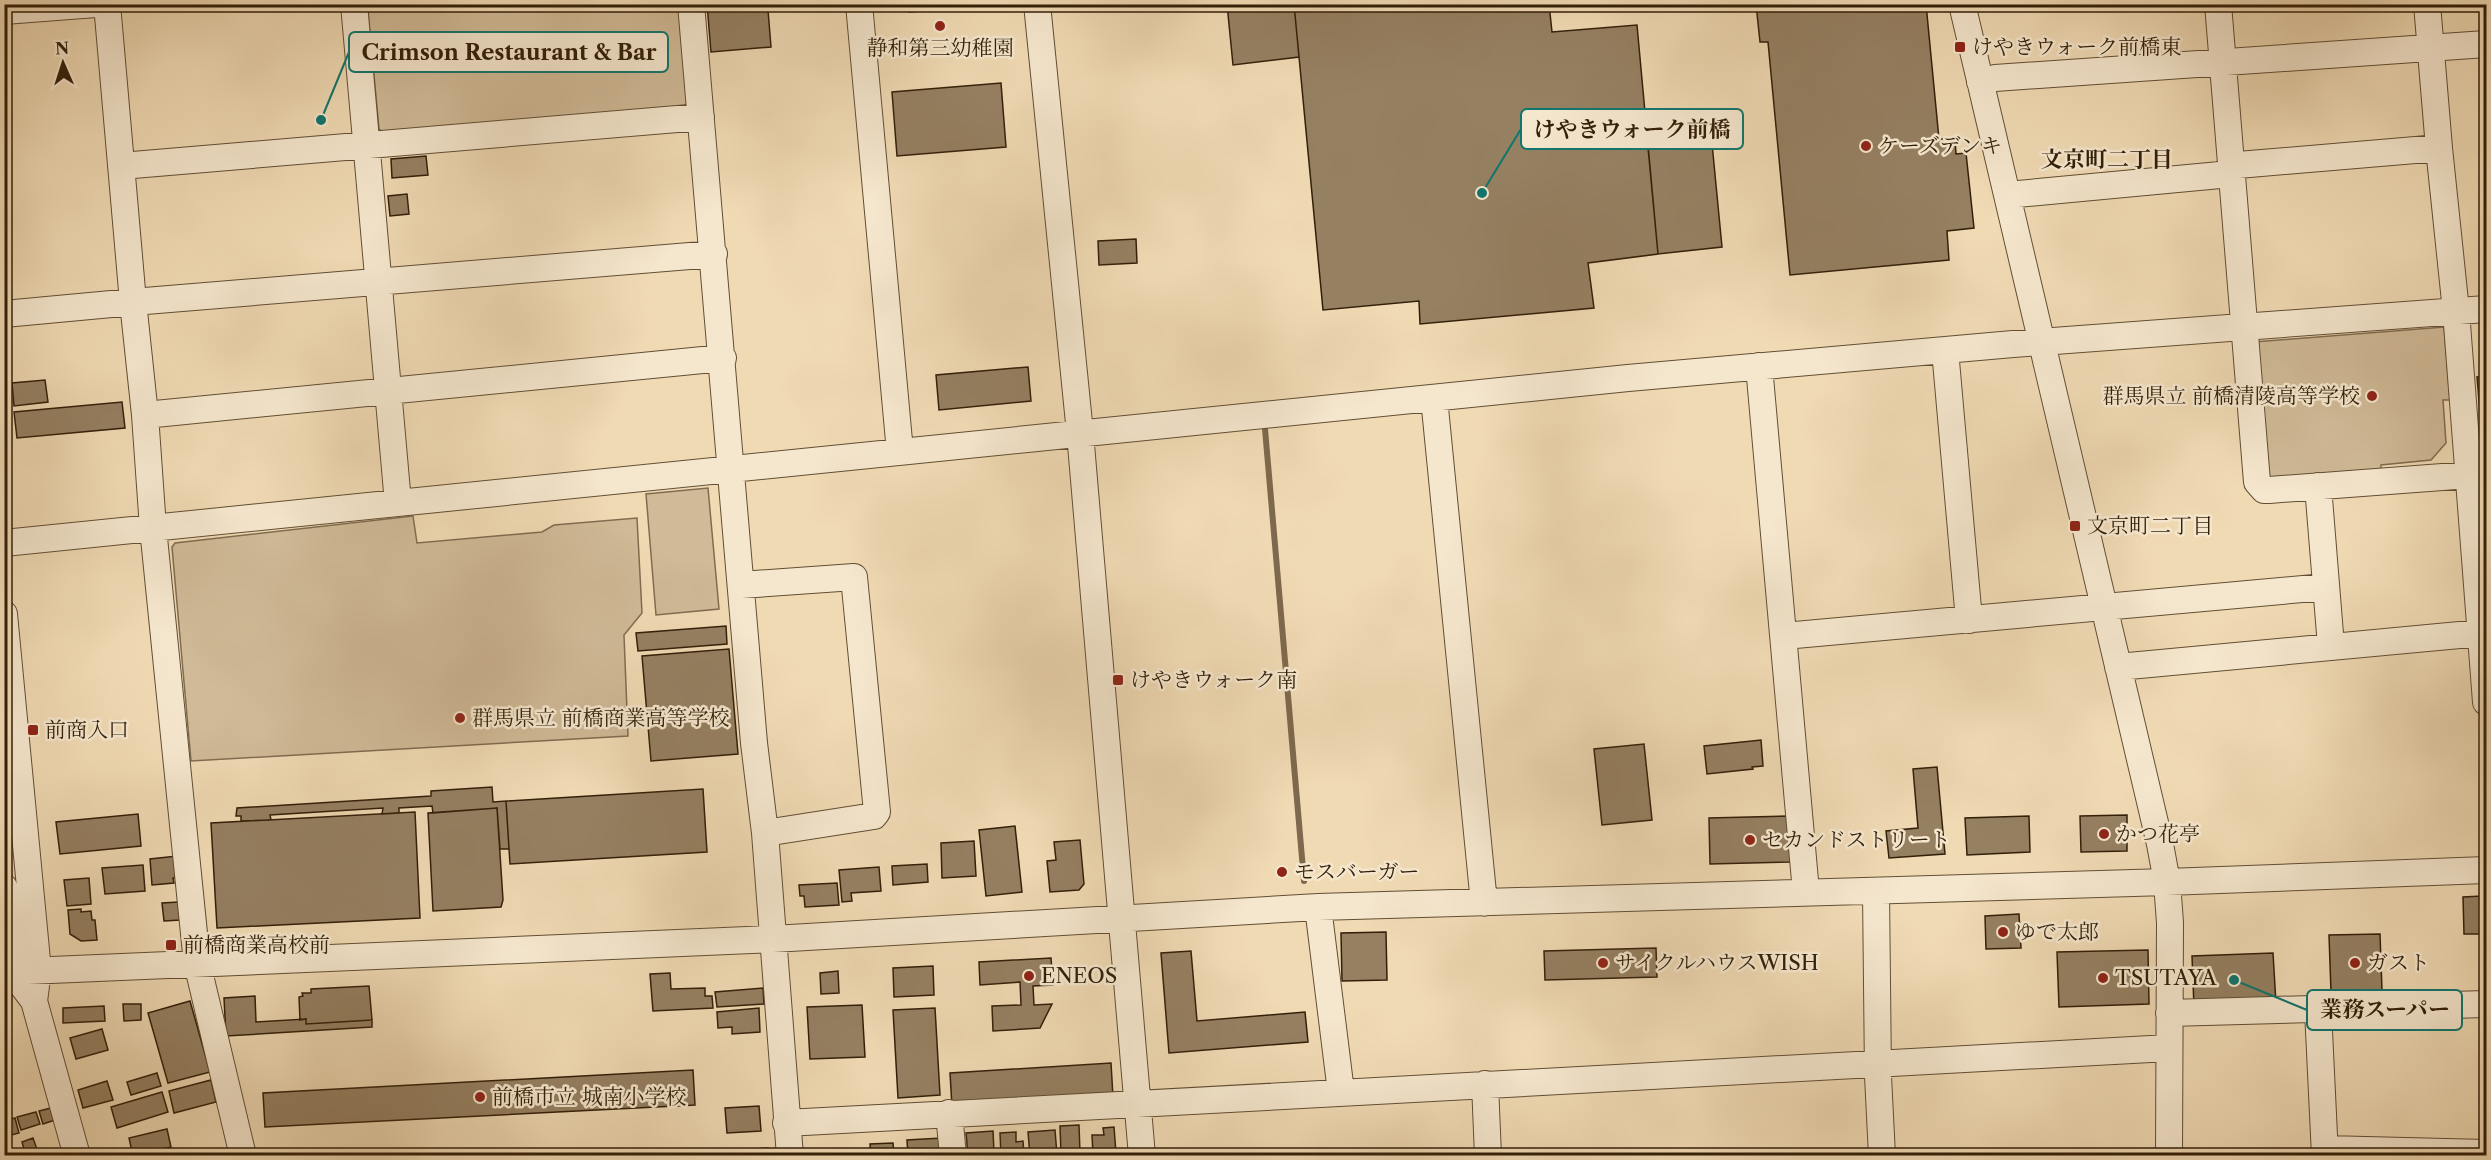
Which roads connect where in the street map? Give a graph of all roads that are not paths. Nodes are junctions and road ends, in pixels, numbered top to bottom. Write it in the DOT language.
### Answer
graph roads {
  1 [pos="96,4"];
  2 [pos="107,4"];
  3 [pos="354,4"];
  4 [pos="691,4"];
  5 [pos="858,4"];
  6 [pos="1037,4"];
  7 [pos="1962,4"];
  8 [pos="2218,4"];
  9 [pos="2427,4"];
  10 [pos="4,11"];
  11 [pos="2487,44"];
  12 [pos="2431,48"];
  13 [pos="2223,62"];
  14 [pos="1980,82"];
  15 [pos="701,117"];
  16 [pos="367,146"];
  17 [pos="2439,148"];
  18 [pos="121,166"];
  19 [pos="2232,167"];
  20 [pos="2007,195"];
  21 [pos="714,254"];
  22 [pos="379,281"];
  23 [pos="133,302"];
  24 [pos="2487,309"];
  25 [pos="2456,311"];
  26 [pos="4,314"];
  27 [pos="2244,327"];
  28 [pos="2042,342"];
  29 [pos="1945,350"];
  30 [pos="723,358"];
  31 [pos="1759,366"];
  32 [pos="387,391"];
  33 [pos="1434,398"];
  34 [pos="145,415"];
  35 [pos="1080,434"];
  36 [pos="900,452"];
  37 [pos="732,469"];
  38 [pos="2469,475"];
  39 [pos="2318,486"];
  40 [pos="398,503"];
  41 [pos="153,528"];
  42 [pos="4,543"];
  43 [pos="741,585"];
  44 [pos="2325,587"];
  45 [pos="2106,608"];
  46 [pos="4,614"];
  47 [pos="1969,620"];
  48 [pos="2481,633"];
  49 [pos="1784,636"];
  50 [pos="2331,646"];
  51 [pos="2118,667"];
  52 [pos="2487,702"];
  53 [pos="765,833"];
  54 [pos="2487,870"];
  55 [pos="2167,882"];
  56 [pos="4,887"];
  57 [pos="1876,891"];
  58 [pos="1806,892"];
  59 [pos="1484,903"];
  60 [pos="1318,907"];
  61 [pos="1123,919"];
  62 [pos="773,939"];
  63 [pos="197,963"];
  64 [pos="38,971"];
  65 [pos="8,972"];
  66 [pos="34,1001"];
  67 [pos="2487,1004"];
  68 [pos="2318,1010"];
  69 [pos="2169,1013"];
  70 [pos="2169,1048"];
  71 [pos="1879,1063"];
  72 [pos="1485,1084"];
  73 [pos="1341,1092"];
  74 [pos="1137,1103"];
  75 [pos="949,1113"];
  76 [pos="786,1123"];
  77 [pos="2325,1152"];
  78 [pos="2487,1153"];
  79 [pos="77,1155"];
  80 [pos="243,1155"];
  81 [pos="790,1155"];
  82 [pos="953,1155"];
  83 [pos="1142,1155"];
  84 [pos="1488,1155"];
  85 [pos="1882,1155"];
  86 [pos="2169,1155"];
  1 -- 10 [label="street"];
  2 -- 18 [label="street"];
  3 -- 16 [label="street"];
  4 -- 15 [label="street"];
  5 -- 36 [label="street"];
  6 -- 35 [label="street"];
  7 -- 14 [label="street"];
  8 -- 13 [label="street"];
  9 -- 12 [label="street"];
  11 -- 12 [label="street"];
  12 -- 13 [label="street"];
  12 -- 17 [label="street"];
  13 -- 14 [label="street"];
  13 -- 19 [label="street"];
  14 -- 20 [label="street"];
  15 -- 16 [label="street"];
  15 -- 21 [label="street"];
  16 -- 18 [label="street"];
  16 -- 22 [label="street"];
  17 -- 19 [label="street"];
  17 -- 25 [label="street"];
  18 -- 23 [label="street"];
  19 -- 20 [label="street"];
  19 -- 27 [label="street"];
  20 -- 28 [label="street"];
  21 -- 22 [label="street"];
  21 -- 30 [label="street"];
  22 -- 23 [label="street"];
  22 -- 32 [label="street"];
  23 -- 26 [label="street"];
  23 -- 34 [label="street"];
  24 -- 25 [label="street"];
  25 -- 27 [label="street"];
  25 -- 38 [label="street"];
  27 -- 28 [label="street"];
  27 -- 39 [label="street"];
  28 -- 29 [label="street"];
  28 -- 45 [label="street"];
  29 -- 31 [label="street"];
  29 -- 47 [label="street"];
  30 -- 32 [label="street"];
  30 -- 37 [label="street"];
  31 -- 33 [label="street"];
  31 -- 49 [label="street"];
  32 -- 34 [label="street"];
  32 -- 40 [label="street"];
  33 -- 35 [label="street"];
  33 -- 59 [label="street"];
  34 -- 41 [label="street"];
  35 -- 36 [label="street"];
  35 -- 61 [label="street"];
  36 -- 37 [label="street"];
  37 -- 40 [label="street"];
  37 -- 43 [label="street"];
  38 -- 39 [label="street"];
  38 -- 48 [label="street"];
  39 -- 44 [label="street"];
  40 -- 41 [label="street"];
  41 -- 42 [label="street"];
  41 -- 63 [label="street"];
  43 -- 53 [label="street"];
  43 -- 53 [label="street"];
  44 -- 45 [label="street"];
  44 -- 50 [label="street"];
  45 -- 47 [label="street"];
  45 -- 51 [label="street"];
  46 -- 64 [label="street"];
  47 -- 49 [label="street"];
  48 -- 50 [label="street"];
  48 -- 52 [label="street"];
  49 -- 58 [label="street"];
  50 -- 51 [label="street"];
  51 -- 55 [label="street"];
  53 -- 62 [label="street"];
  54 -- 55 [label="street"];
  55 -- 57 [label="street"];
  55 -- 69 [label="street"];
  56 -- 65 [label="street"];
  57 -- 58 [label="street"];
  57 -- 71 [label="street"];
  58 -- 59 [label="street"];
  59 -- 60 [label="street"];
  60 -- 61 [label="street"];
  60 -- 73 [label="street"];
  61 -- 62 [label="street"];
  61 -- 74 [label="street"];
  62 -- 63 [label="street"];
  62 -- 76 [label="street"];
  63 -- 64 [label="street"];
  63 -- 80 [label="street"];
  64 -- 65 [label="street"];
  64 -- 66 [label="street"];
  65 -- 66 [label="street"];
  66 -- 79 [label="street"];
  67 -- 68 [label="street"];
  68 -- 69 [label="street"];
  68 -- 77 [label="street"];
  69 -- 70 [label="street"];
  70 -- 71 [label="street"];
  70 -- 86 [label="street"];
  71 -- 72 [label="street"];
  71 -- 85 [label="street"];
  72 -- 73 [label="street"];
  72 -- 84 [label="street"];
  73 -- 74 [label="street"];
  74 -- 75 [label="street"];
  74 -- 83 [label="street"];
  75 -- 76 [label="street"];
  75 -- 82 [label="street"];
  76 -- 81 [label="street"];
  77 -- 78 [label="street"];
}
